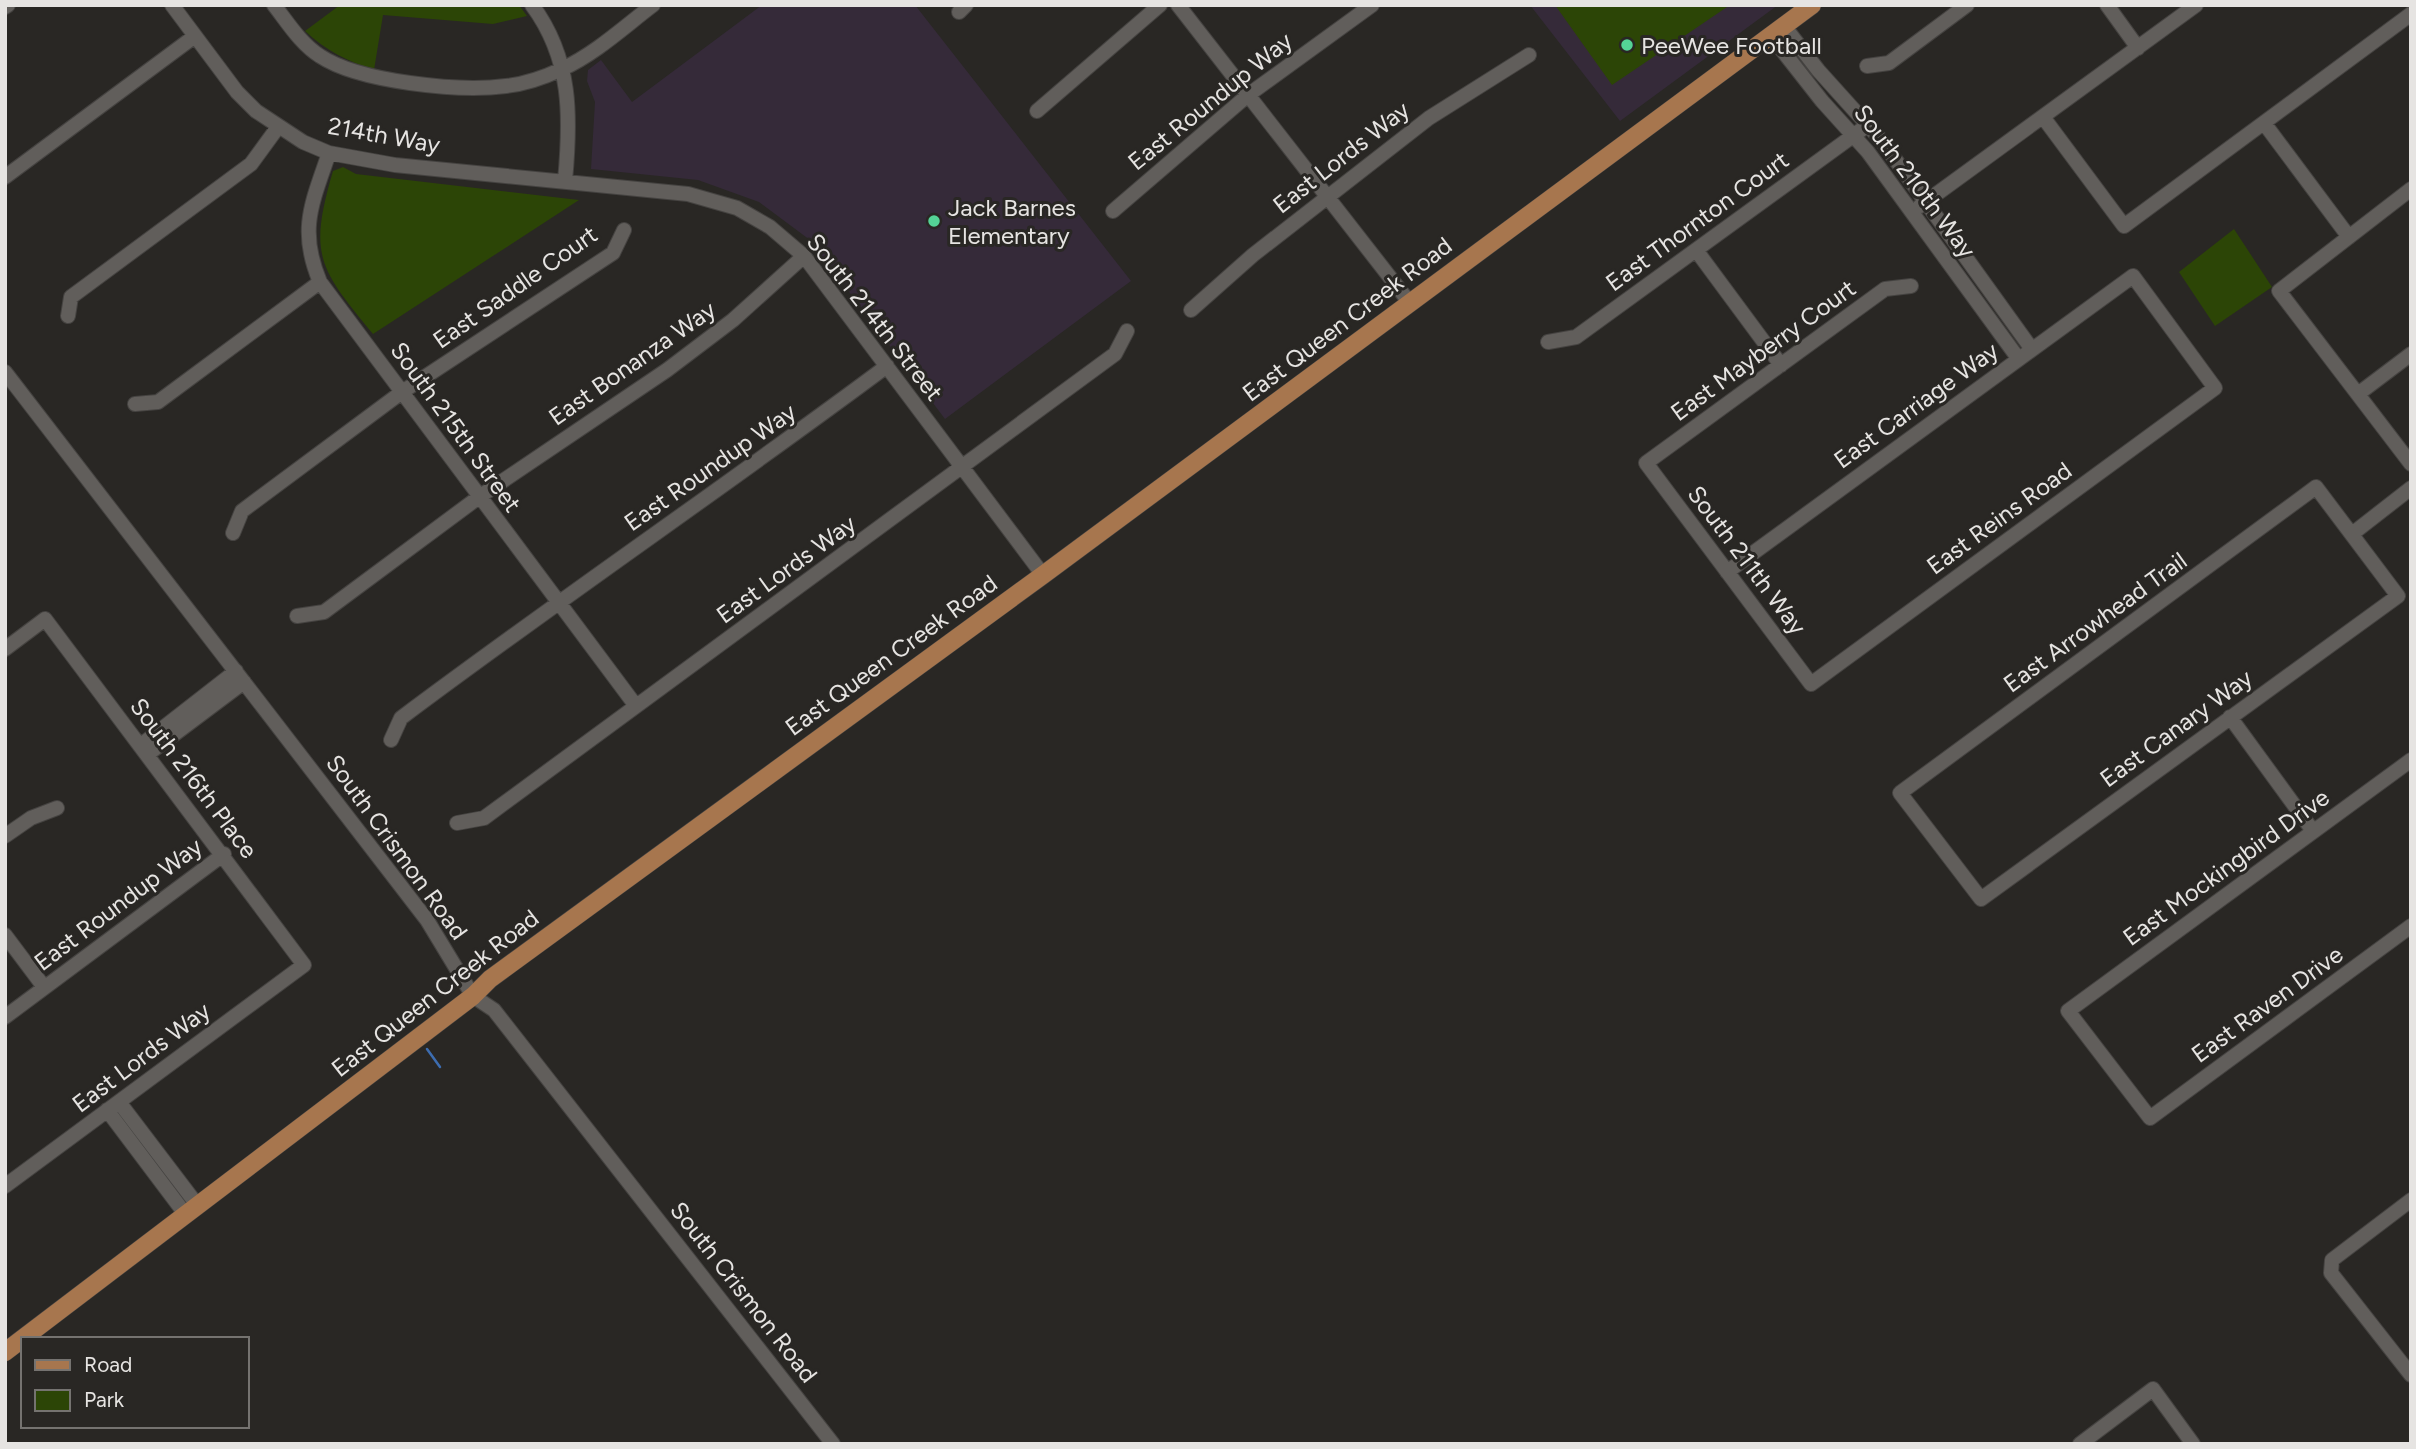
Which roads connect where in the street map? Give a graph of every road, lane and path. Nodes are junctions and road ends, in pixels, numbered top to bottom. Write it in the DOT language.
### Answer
graph roads {
  1 [pos="172,5"];
  2 [pos="274,5"];
  3 [pos="532,5"];
  4 [pos="653,5"];
  5 [pos="1160,5"];
  6 [pos="1178,5"];
  7 [pos="1372,5"];
  8 [pos="1812,5"];
  9 [pos="1967,5"];
  10 [pos="2106,5"];
  11 [pos="2196,5"];
  12 [pos="2411,14"];
  13 [pos="1778,31"];
  14 [pos="195,36"];
  15 [pos="2138,48"];
  16 [pos="1529,55"];
  17 [pos="1867,66"];
  18 [pos="564,68"];
  19 [pos="1248,96"];
  20 [pos="1037,111"];
  21 [pos="2043,117"];
  22 [pos="2264,123"];
  23 [pos="1868,125"];
  24 [pos="278,127"];
  25 [pos="1855,135"];
  26 [pos="329,153"];
  27 [pos="5,177"];
  28 [pos="565,181"];
  29 [pos="2411,189"];
  30 [pos="1327,195"];
  31 [pos="1926,202"];
  32 [pos="1114,211"];
  33 [pos="1912,212"];
  34 [pos="624,230"];
  35 [pos="2348,237"];
  36 [pos="1696,250"];
  37 [pos="804,256"];
  38 [pos="320,282"];
  39 [pos="1911,286"];
  40 [pos="1410,303"];
  41 [pos="1191,310"];
  42 [pos="68,316"];
  43 [pos="1127,331"];
  44 [pos="1548,342"];
  45 [pos="2031,348"];
  46 [pos="2411,354"];
  47 [pos="2018,358"];
  48 [pos="1781,365"];
  49 [pos="887,366"];
  50 [pos="8,380"];
  51 [pos="2215,388"];
  52 [pos="402,392"];
  53 [pos="2358,394"];
  54 [pos="135,404"];
  55 [pos="1646,463"];
  56 [pos="2411,464"];
  57 [pos="963,467"];
  58 [pos="2411,488"];
  59 [pos="479,497"];
  60 [pos="233,533"];
  61 [pos="2352,534"];
  62 [pos="1727,572"];
  63 [pos="1043,575"];
  64 [pos="557,601"];
  65 [pos="297,616"];
  66 [pos="5,649"];
  67 [pos="240,676"];
  68 [pos="1811,684"];
  69 [pos="636,706"];
  70 [pos="2231,717"];
  71 [pos="391,740"];
  72 [pos="145,750"];
  73 [pos="2411,760"];
  74 [pos="57,808"];
  75 [pos="457,823"];
  76 [pos="2313,831"];
  77 [pos="5,836"];
  78 [pos="224,854"];
  79 [pos="1981,899"];
  80 [pos="2411,926"];
  81 [pos="5,935"];
  82 [pos="304,965"];
  83 [pos="44,987"];
  84 [pos="473,996"];
  85 [pos="5,1017"];
  86 [pos="113,1106"];
  87 [pos="2150,1118"];
  88 [pos="5,1186"];
  89 [pos="2411,1200"];
  90 [pos="192,1210"];
  91 [pos="25,1337"];
  92 [pos="21,1340"];
  93 [pos="5,1352"];
  94 [pos="2411,1375"];
  95 [pos="832,1444"];
  96 [pos="2080,1444"];
  97 [pos="2193,1444"];
  1 -- 14 [label="street, 214th Way"];
  2 -- 18 [label="street"];
  3 -- 18 [label="street"];
  4 -- 18 [label="street"];
  5 -- 20 [label="street"];
  6 -- 19 [label="street"];
  7 -- 19 [label="street, East Roundup Way"];
  8 -- 13 [label="main road, East Queen Creek Road"];
  9 -- 17 [label="street"];
  10 -- 15 [label="street"];
  11 -- 15 [label="street"];
  12 -- 22 [label="street"];
  13 -- 23 [label="street, South 210th Way"];
  13 -- 25 [label="street, South 210th Way"];
  13 -- 40 [label="main road, East Queen Creek Road"];
  14 -- 24 [label="street, 214th Way"];
  14 -- 27 [label="street"];
  15 -- 21 [label="street"];
  16 -- 30 [label="street, East Lords Way"];
  18 -- 28 [label="street"];
  19 -- 30 [label="street"];
  19 -- 32 [label="street, East Roundup Way"];
  21 -- 22 [label="street"];
  21 -- 31 [label="street"];
  22 -- 35 [label="street"];
  23 -- 25 [label="street, East Thornton Court"];
  23 -- 31 [label="street, South 210th Way"];
  24 -- 26 [label="street, 214th Way"];
  24 -- 42 [label="street"];
  25 -- 33 [label="street, South 210th Way"];
  25 -- 36 [label="street, East Thornton Court"];
  26 -- 28 [label="street, 214th Way"];
  26 -- 38 [label="street, South 215th Street"];
  28 -- 37 [label="street, South 214th Street"];
  29 -- 35 [label="street"];
  30 -- 40 [label="street"];
  30 -- 41 [label="street, East Lords Way"];
  31 -- 33 [label="street"];
  31 -- 45 [label="street, South 210th Way"];
  33 -- 47 [label="street, South 210th Way"];
  34 -- 52 [label="street, East Saddle Court"];
  35 -- 53 [label="street"];
  36 -- 44 [label="street, East Thornton Court"];
  36 -- 48 [label="street"];
  37 -- 49 [label="street, South 214th Street"];
  37 -- 59 [label="street, East Bonanza Way"];
  38 -- 52 [label="street, South 215th Street"];
  38 -- 54 [label="street"];
  39 -- 48 [label="street, East Mayberry Court"];
  40 -- 63 [label="main road, East Queen Creek Road"];
  43 -- 57 [label="street, East Lords Way"];
  45 -- 47 [label="street, East Carriage Way"];
  45 -- 51 [label="street, East Carriage Way"];
  46 -- 53 [label="street"];
  47 -- 62 [label="street, East Carriage Way"];
  48 -- 55 [label="street, East Mayberry Court"];
  49 -- 57 [label="street, South 214th Street"];
  49 -- 64 [label="street, East Roundup Way"];
  50 -- 67 [label="street, South Crismon Road"];
  51 -- 68 [label="street, East Reins Road"];
  52 -- 59 [label="street, South 215th Street"];
  52 -- 60 [label="street, East Saddle Court"];
  53 -- 56 [label="street"];
  55 -- 62 [label="street, South 211th Way"];
  57 -- 63 [label="street, South 214th Street"];
  57 -- 69 [label="street, East Lords Way"];
  58 -- 61 [label="street"];
  59 -- 64 [label="street, South 215th Street"];
  59 -- 65 [label="street, East Bonanza Way"];
  61 -- 70 [label="street, East Canary Way"];
  61 -- 79 [label="street, East Arrowhead Trail"];
  62 -- 68 [label="street, South 211th Way"];
  63 -- 84 [label="main road, East Queen Creek Road"];
  64 -- 69 [label="street, South 215th Street"];
  64 -- 71 [label="street, East Roundup Way"];
  66 -- 72 [label="street, South 216th Place"];
  67 -- 72 [label="street"];
  67 -- 84 [label="street, South Crismon Road"];
  69 -- 75 [label="street, East Lords Way"];
  70 -- 76 [label="street"];
  70 -- 79 [label="street, East Canary Way"];
  72 -- 78 [label="street, South 216th Place"];
  73 -- 76 [label="street, East Mockingbird Drive"];
  74 -- 77 [label="street"];
  76 -- 87 [label="street, East Mockingbird Drive"];
  78 -- 82 [label="street, South 216th Place"];
  78 -- 83 [label="street, East Roundup Way"];
  80 -- 87 [label="street, East Raven Drive"];
  81 -- 83 [label="street"];
  82 -- 86 [label="street, East Lords Way"];
  83 -- 85 [label="street, East Roundup Way"];
  84 -- 90 [label="main road, East Queen Creek Road"];
  84 -- 95 [label="street, South Crismon Road"];
  86 -- 88 [label="street, East Lords Way"];
  86 -- 90 [label="street"];
  89 -- 94 [label="street"];
  90 -- 91 [label="main road, East Queen Creek Road"];
  92 -- 93 [label="main road, East Queen Creek Road"];
  96 -- 97 [label="street"];
}
